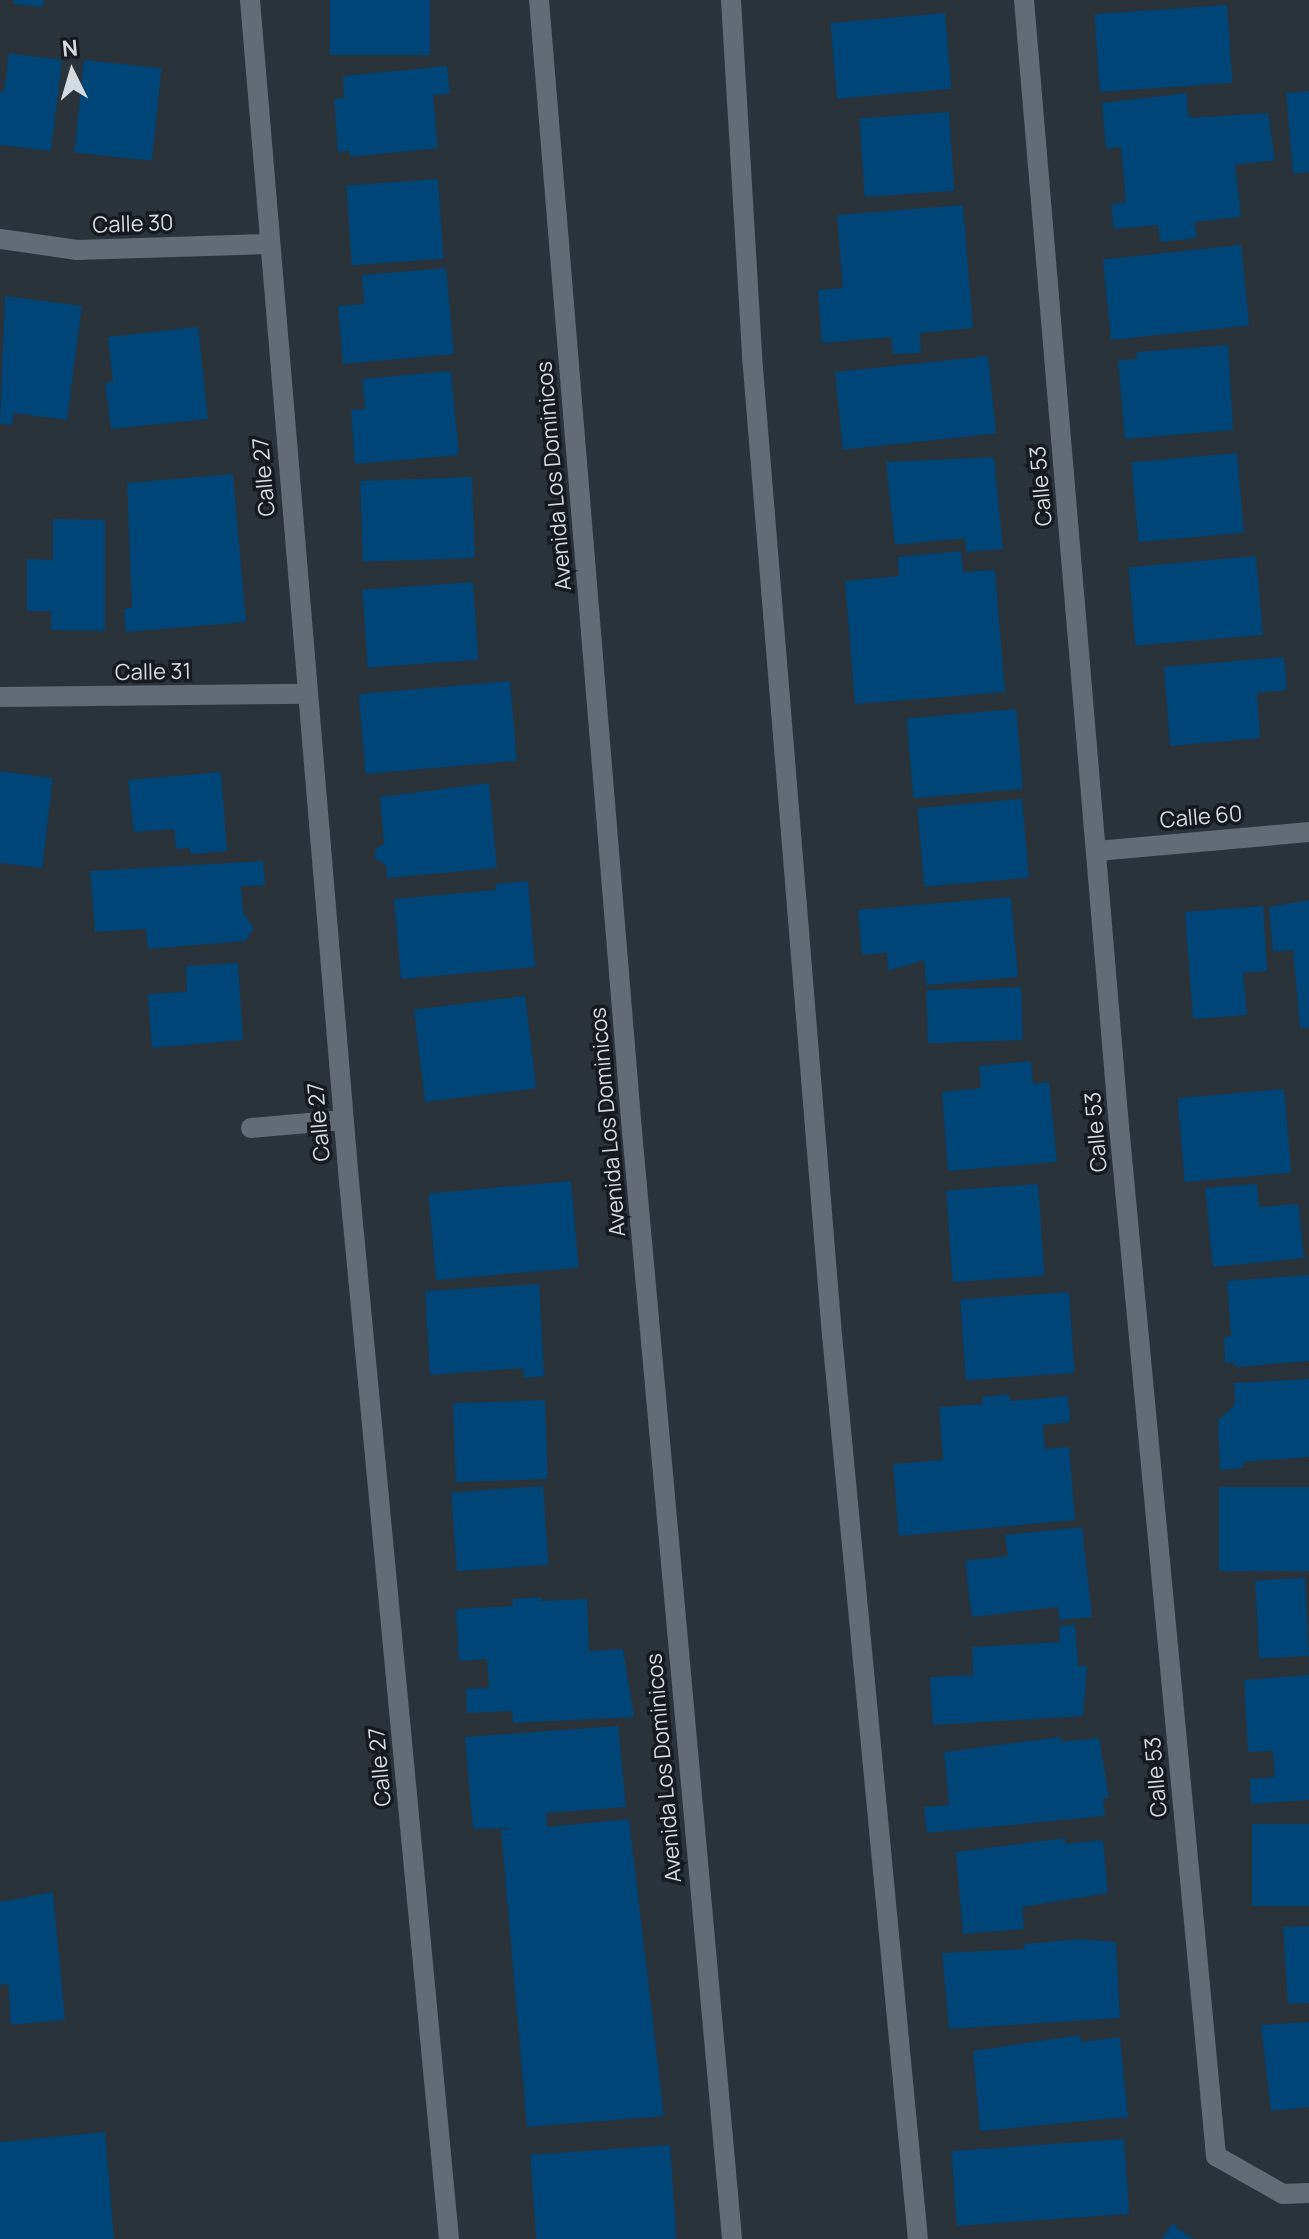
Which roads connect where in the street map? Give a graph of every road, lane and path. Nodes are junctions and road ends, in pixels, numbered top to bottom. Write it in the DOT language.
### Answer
graph roads {
  1 [pos="250,0"];
  2 [pos="539,0"];
  3 [pos="731,0"];
  4 [pos="1024,0"];
  5 [pos="0,239"];
  6 [pos="268,244"];
  7 [pos="307,694"];
  8 [pos="0,697"];
  9 [pos="1309,832"];
  10 [pos="1097,851"];
  11 [pos="343,1120"];
  12 [pos="251,1128"];
  13 [pos="1309,2193"];
  14 [pos="449,2239"];
  15 [pos="732,2239"];
  16 [pos="918,2239"];
  1 -- 6 [label="street, Calle 27"];
  2 -- 15 [label="street, Avenida Los Dominicos"];
  3 -- 16 [label="street"];
  4 -- 10 [label="street, Calle 53"];
  5 -- 6 [label="street, Calle 30"];
  6 -- 7 [label="street, Calle 27"];
  7 -- 8 [label="street, Calle 31"];
  7 -- 11 [label="street, Calle 27"];
  9 -- 10 [label="street, Calle 60"];
  10 -- 13 [label="street, Calle 53"];
  11 -- 12 [label="street"];
  11 -- 14 [label="street, Calle 27"];
}
